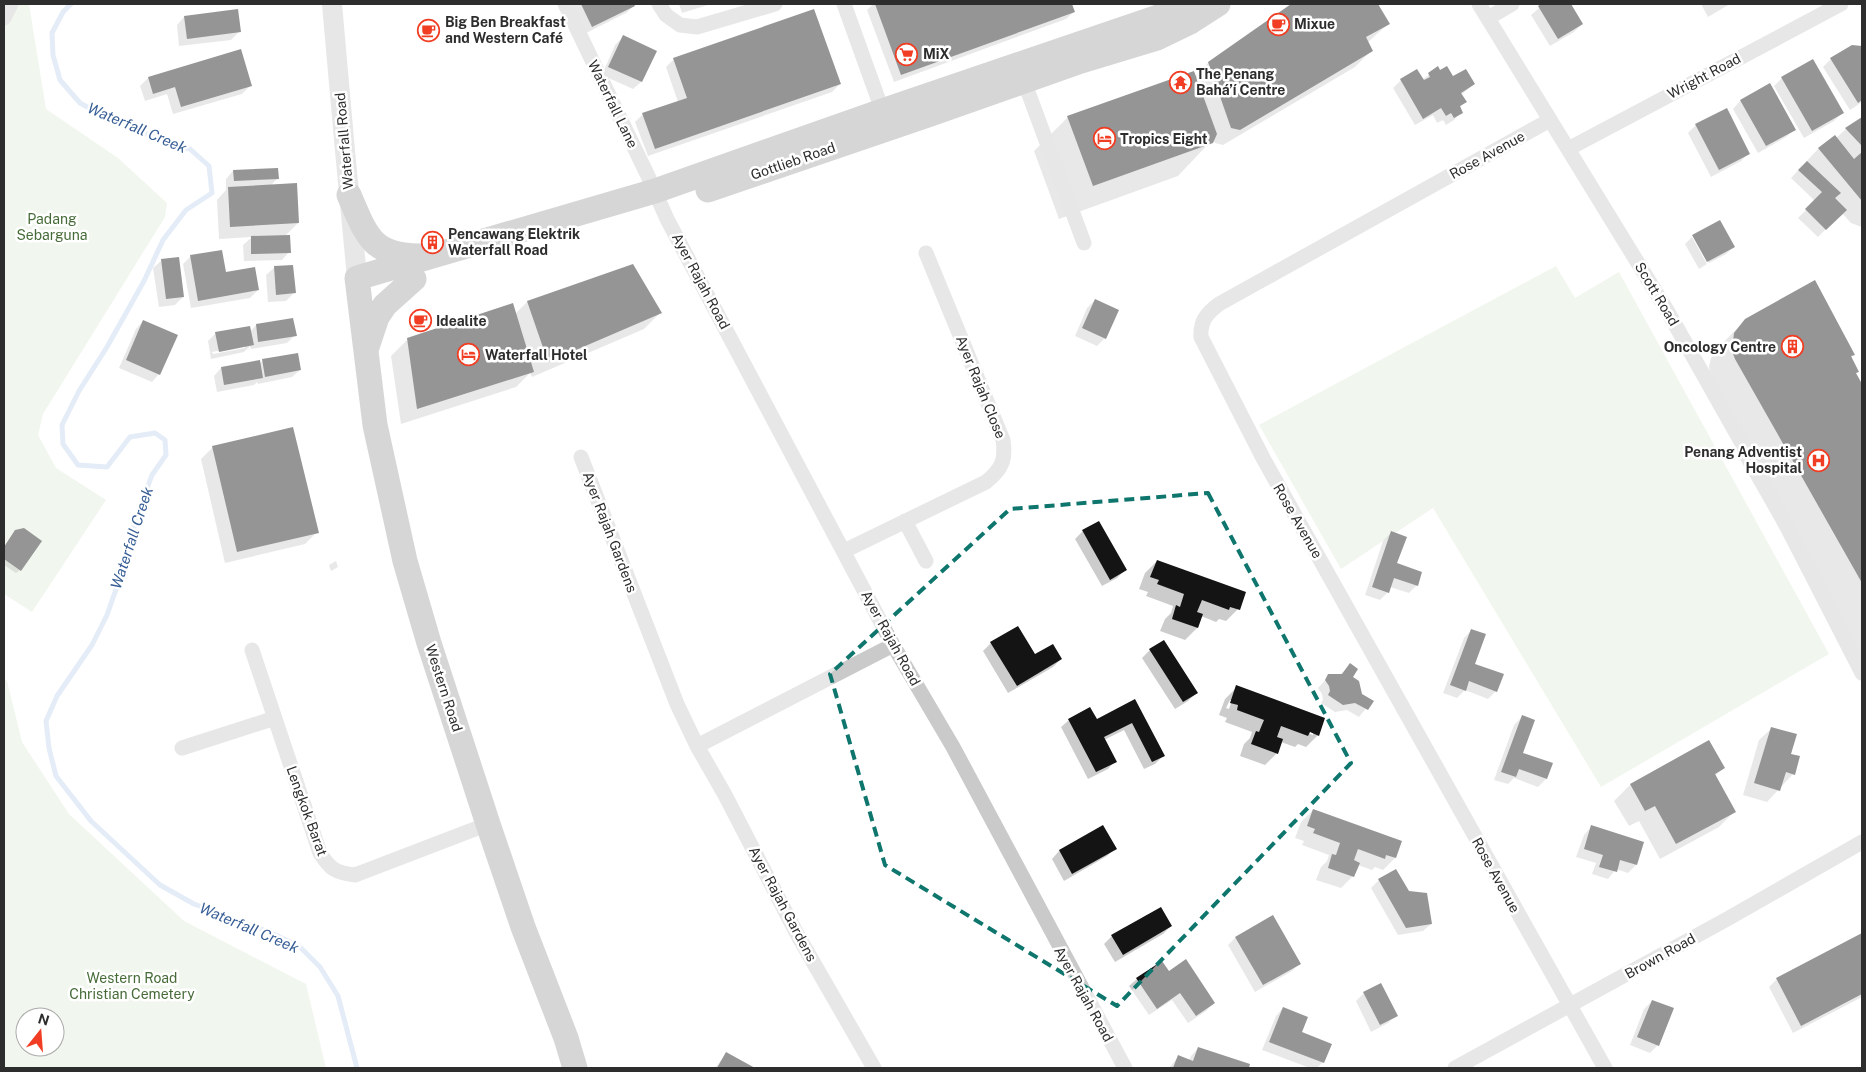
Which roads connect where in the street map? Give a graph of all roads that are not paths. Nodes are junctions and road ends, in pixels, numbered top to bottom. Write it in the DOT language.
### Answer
graph roads {
  1 [pos="11,4"];
  2 [pos="332,4"];
  3 [pos="565,4"];
  4 [pos="659,4"];
  5 [pos="775,4"];
  6 [pos="844,4"];
  7 [pos="1185,4"];
  8 [pos="1218,4"];
  9 [pos="1479,4"];
  10 [pos="1512,4"];
  11 [pos="1841,4"];
  12 [pos="4,18"];
  13 [pos="1488,18"];
  14 [pos="1024,81"];
  15 [pos="886,120"];
  16 [pos="1550,120"];
  17 [pos="1568,148"];
  18 [pos="349,195"];
  19 [pos="658,198"];
  20 [pos="1084,243"];
  21 [pos="926,253"];
  22 [pos="434,256"];
  23 [pos="414,279"];
  24 [pos="357,287"];
  25 [pos="365,350"];
  26 [pos="581,457"];
  27 [pos="905,520"];
  28 [pos="844,551"];
  29 [pos="926,561"];
  30 [pos="893,645"];
  31 [pos="252,650"];
  32 [pos="1862,672"];
  33 [pos="275,718"];
  34 [pos="697,746"];
  35 [pos="182,748"];
  36 [pos="488,824"];
  37 [pos="1862,842"];
  38 [pos="1570,1006"];
  39 [pos="867,1066"];
  40 [pos="575,1068"];
  41 [pos="1125,1068"];
  42 [pos="1455,1068"];
  43 [pos="1605,1068"];
  1 -- 12 [label="street"];
  2 -- 18 [label="street, Waterfall Road"];
  3 -- 19 [label="street, Waterfall Lane"];
  4 -- 5 [label="street"];
  6 -- 15 [label="street"];
  7 -- 15 [label="main road, Gottlieb Road"];
  8 -- 14 [label="main road, Gottlieb Road"];
  9 -- 13 [label="street, Scott Road"];
  10 -- 13 [label="street"];
  11 -- 17 [label="street, Wright Road"];
  13 -- 16 [label="street, Scott Road"];
  14 -- 15 [label="main road, Gottlieb Road"];
  14 -- 20 [label="street"];
  15 -- 19 [label="main road, Gottlieb Road"];
  16 -- 17 [label="street, Scott Road"];
  16 -- 38 [label="street, Rose Avenue"];
  17 -- 32 [label="street, Scott Road"];
  18 -- 22 [label="main road"];
  18 -- 24 [label="street, Waterfall Road"];
  19 -- 22 [label="main road, Gottlieb Road"];
  19 -- 23 [label="main road, Gottlieb Road"];
  19 -- 28 [label="street, Ayer Rajah Road"];
  21 -- 27 [label="street, Ayer Rajah Close"];
  22 -- 24 [label="main road, Gottlieb Road"];
  23 -- 24 [label="main road, Gottlieb Road"];
  23 -- 25 [label="main road"];
  24 -- 25 [label="main road, Western Road"];
  25 -- 36 [label="main road, Western Road"];
  26 -- 34 [label="street, Ayer Rajah Gardens"];
  27 -- 28 [label="street, Ayer Rajah Close"];
  27 -- 29 [label="street"];
  28 -- 30 [label="street, Ayer Rajah Road"];
  30 -- 34 [label="street"];
  30 -- 41 [label="street, Ayer Rajah Road"];
  31 -- 33 [label="street, Lengkok Barat"];
  33 -- 35 [label="street"];
  33 -- 36 [label="street, Lengkok Barat"];
  34 -- 39 [label="street, Ayer Rajah Gardens"];
  36 -- 40 [label="main road, Western Road"];
  37 -- 38 [label="street, Brown Road"];
  38 -- 42 [label="street, Brown Road"];
  38 -- 43 [label="street, Rose Avenue"];
}
